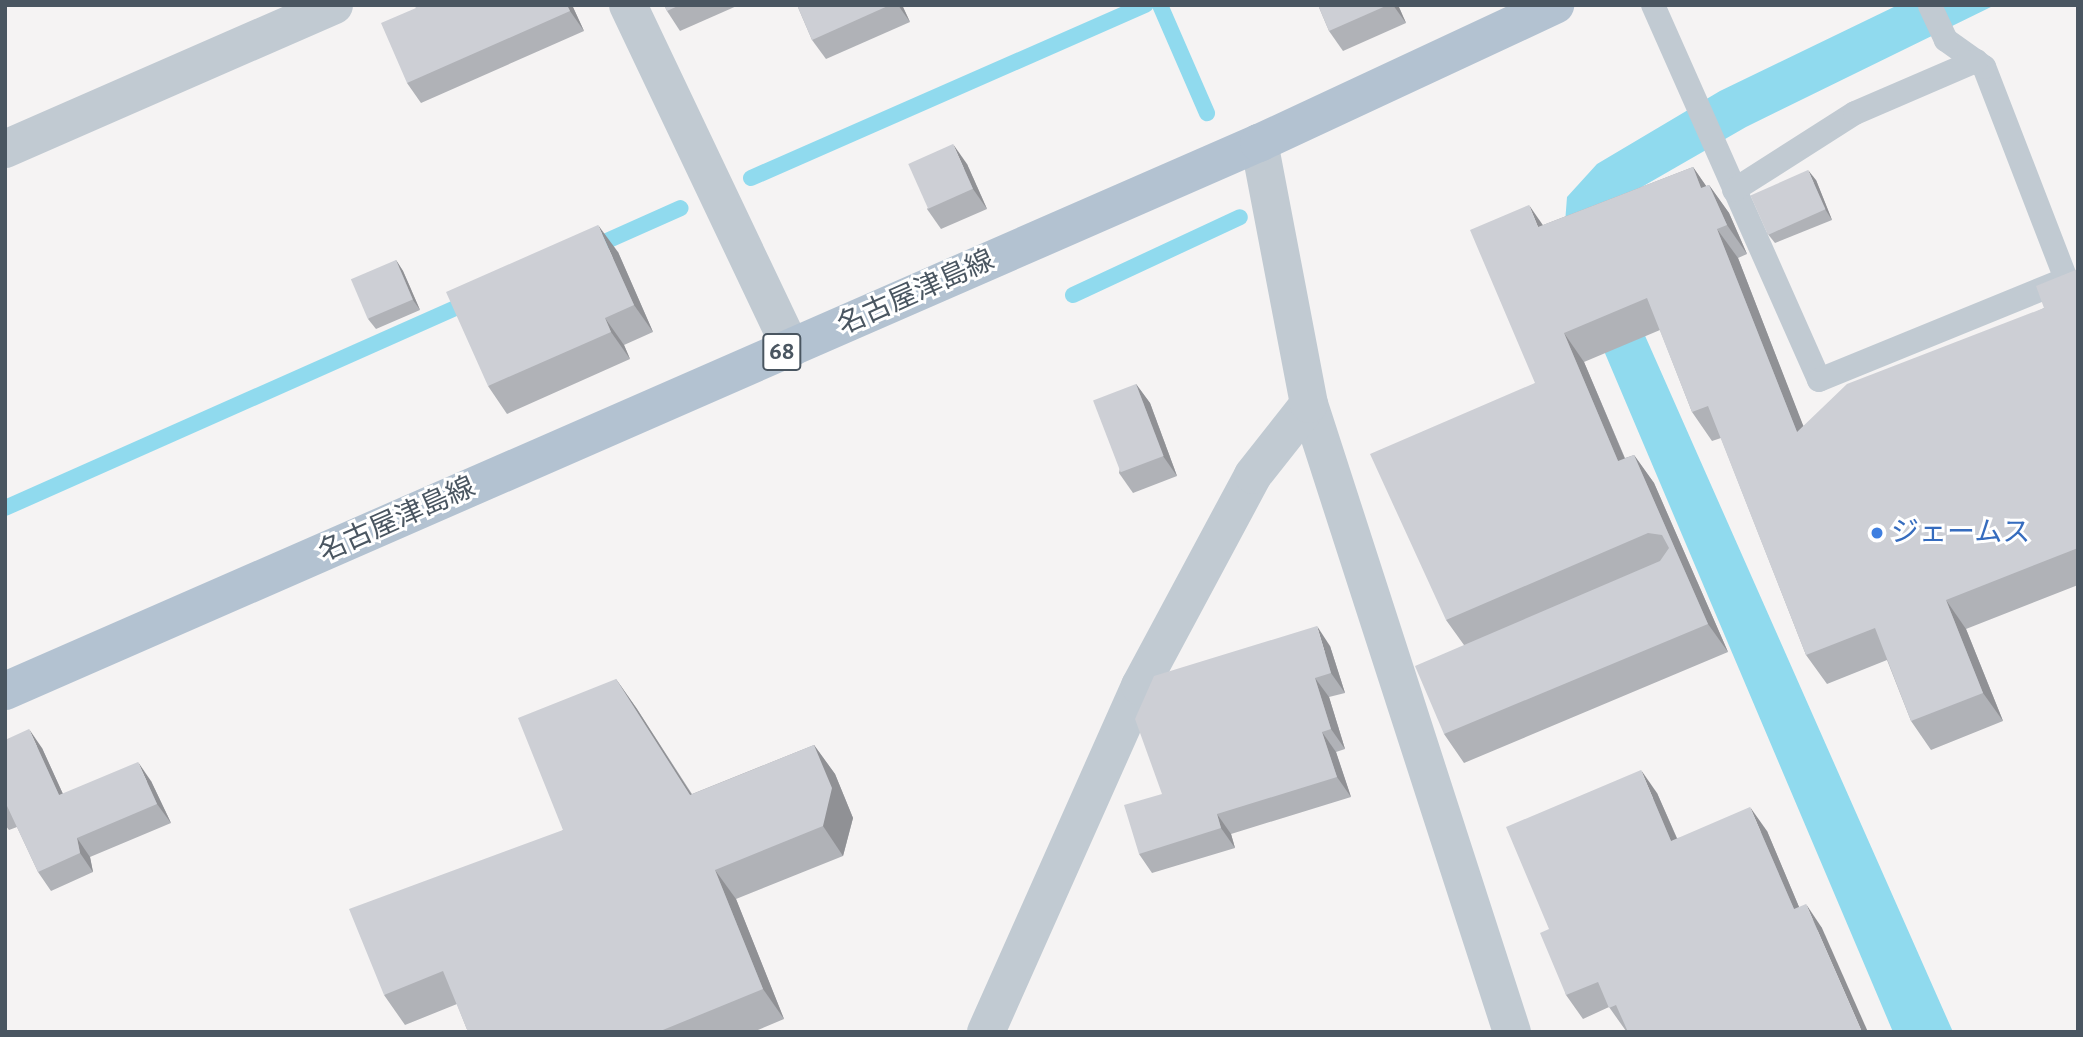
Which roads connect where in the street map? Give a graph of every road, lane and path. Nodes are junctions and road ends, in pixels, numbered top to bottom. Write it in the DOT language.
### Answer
graph roads {
  1 [pos="334,5"];
  2 [pos="628,5"];
  3 [pos="1555,5"];
  4 [pos="1653,5"];
  5 [pos="1930,5"];
  6 [pos="1976,61"];
  7 [pos="1259,143"];
  8 [pos="5,149"];
  9 [pos="1734,190"];
  10 [pos="791,348"];
  11 [pos="1309,404"];
  12 [pos="5,691"];
  13 [pos="986,1032"];
  14 [pos="1511,1032"];
  1 -- 8 [label="street"];
  2 -- 10 [label="street"];
  3 -- 7 [label="main road, 名古屋津島線 / 68"];
  4 -- 9 [label="lane"];
  5 -- 6 [label="lane"];
  6 -- 9 [label="lane"];
  6 -- 9 [label="lane"];
  7 -- 10 [label="main road, 名古屋津島線 / 68"];
  7 -- 11 [label="street"];
  10 -- 12 [label="main road, 名古屋津島線 / 68"];
  11 -- 13 [label="street"];
  11 -- 14 [label="street"];
}
